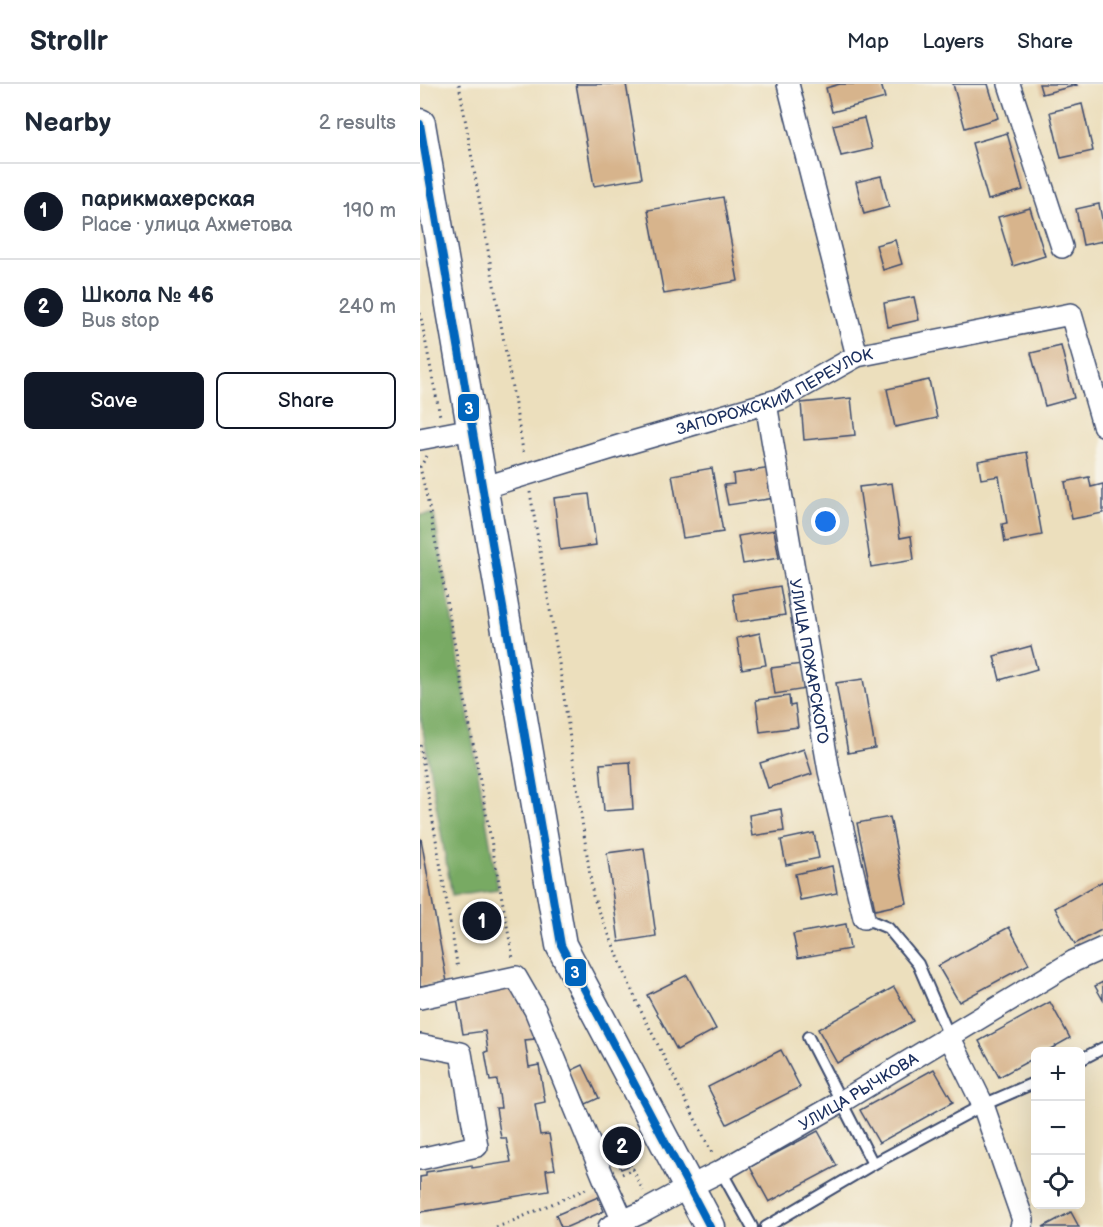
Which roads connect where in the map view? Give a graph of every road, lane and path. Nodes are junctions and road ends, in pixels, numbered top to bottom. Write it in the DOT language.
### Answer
graph roads {
  1 [pos="459,84"];
  2 [pos="788,84"];
  3 [pos="1009,84"];
  4 [pos="420,124"];
  5 [pos="1062,247"];
  6 [pos="420,313"];
  7 [pos="857,356"];
  8 [pos="766,404"];
  9 [pos="1103,425"];
  10 [pos="472,429"];
  11 [pos="443,434"];
  12 [pos="420,438"];
  13 [pos="527,474"];
  14 [pos="482,488"];
  15 [pos="420,745"];
  16 [pos="864,918"];
  17 [pos="1103,948"];
  18 [pos="516,977"];
  19 [pos="462,989"];
  20 [pos="420,998"];
  21 [pos="949,1036"];
  22 [pos="808,1037"];
  23 [pos="420,1045"];
  24 [pos="1103,1048"];
  25 [pos="1085,1057"];
  26 [pos="1031,1084"];
  27 [pos="841,1102"];
  28 [pos="983,1106"];
  29 [pos="420,1159"];
  30 [pos="873,1164"];
  31 [pos="721,1171"];
  32 [pos="605,1181"];
  33 [pos="688,1186"];
  34 [pos="651,1208"];
  35 [pos="616,1224"];
  36 [pos="496,1227"];
  37 [pos="710,1227"];
  38 [pos="752,1227"];
  39 [pos="766,1227"];
  40 [pos="1021,1227"];
  1 -- 13 [label="path"];
  2 -- 7 [label="street"];
  3 -- 5 [label="street"];
  4 -- 10 [label="main road"];
  6 -- 11 [label="path"];
  7 -- 8 [label="street, ЗАПОРОЖСКИЙ ПЕРЕУЛОК"];
  7 -- 9 [label="street, ЗАПОРОЖСКИЙ ПЕРЕУЛОК"];
  8 -- 13 [label="street, ЗАПОРОЖСКИЙ ПЕРЕУЛОК"];
  8 -- 16 [label="street, УЛИЦА ПОЖАРСКОГО"];
  10 -- 11 [label="street"];
  10 -- 14 [label="main road"];
  11 -- 12 [label="street"];
  11 -- 18 [label="path"];
  13 -- 14 [label="street, ЗАПОРОЖСКИЙ ПЕРЕУЛОК"];
  13 -- 31 [label="path"];
  14 -- 33 [label="main road"];
  15 -- 19 [label="path"];
  16 -- 21 [label="lane"];
  17 -- 21 [label="street, УЛИЦА РЫЧКОВА"];
  18 -- 19 [label="street"];
  18 -- 32 [label="street"];
  19 -- 20 [label="street"];
  21 -- 27 [label="street, УЛИЦА РЫЧКОВА"];
  21 -- 28 [label="street"];
  22 -- 27 [label="lane"];
  23 -- 29 [label="street"];
  24 -- 25 [label="lane"];
  26 -- 28 [label="lane"];
  27 -- 30 [label="lane"];
  27 -- 31 [label="street, УЛИЦА РЫЧКОВА"];
  28 -- 30 [label="lane"];
  28 -- 40 [label="street"];
  30 -- 39 [label="lane"];
  31 -- 33 [label="street, УЛИЦА РЫЧКОВА"];
  31 -- 38 [label="lane"];
  32 -- 34 [label="path"];
  32 -- 35 [label="street"];
  32 -- 36 [label="path"];
  33 -- 34 [label="street, УЛИЦА РЫЧКОВА"];
  33 -- 37 [label="main road"];
  34 -- 35 [label="street, УЛИЦА РЫЧКОВА"];
}
